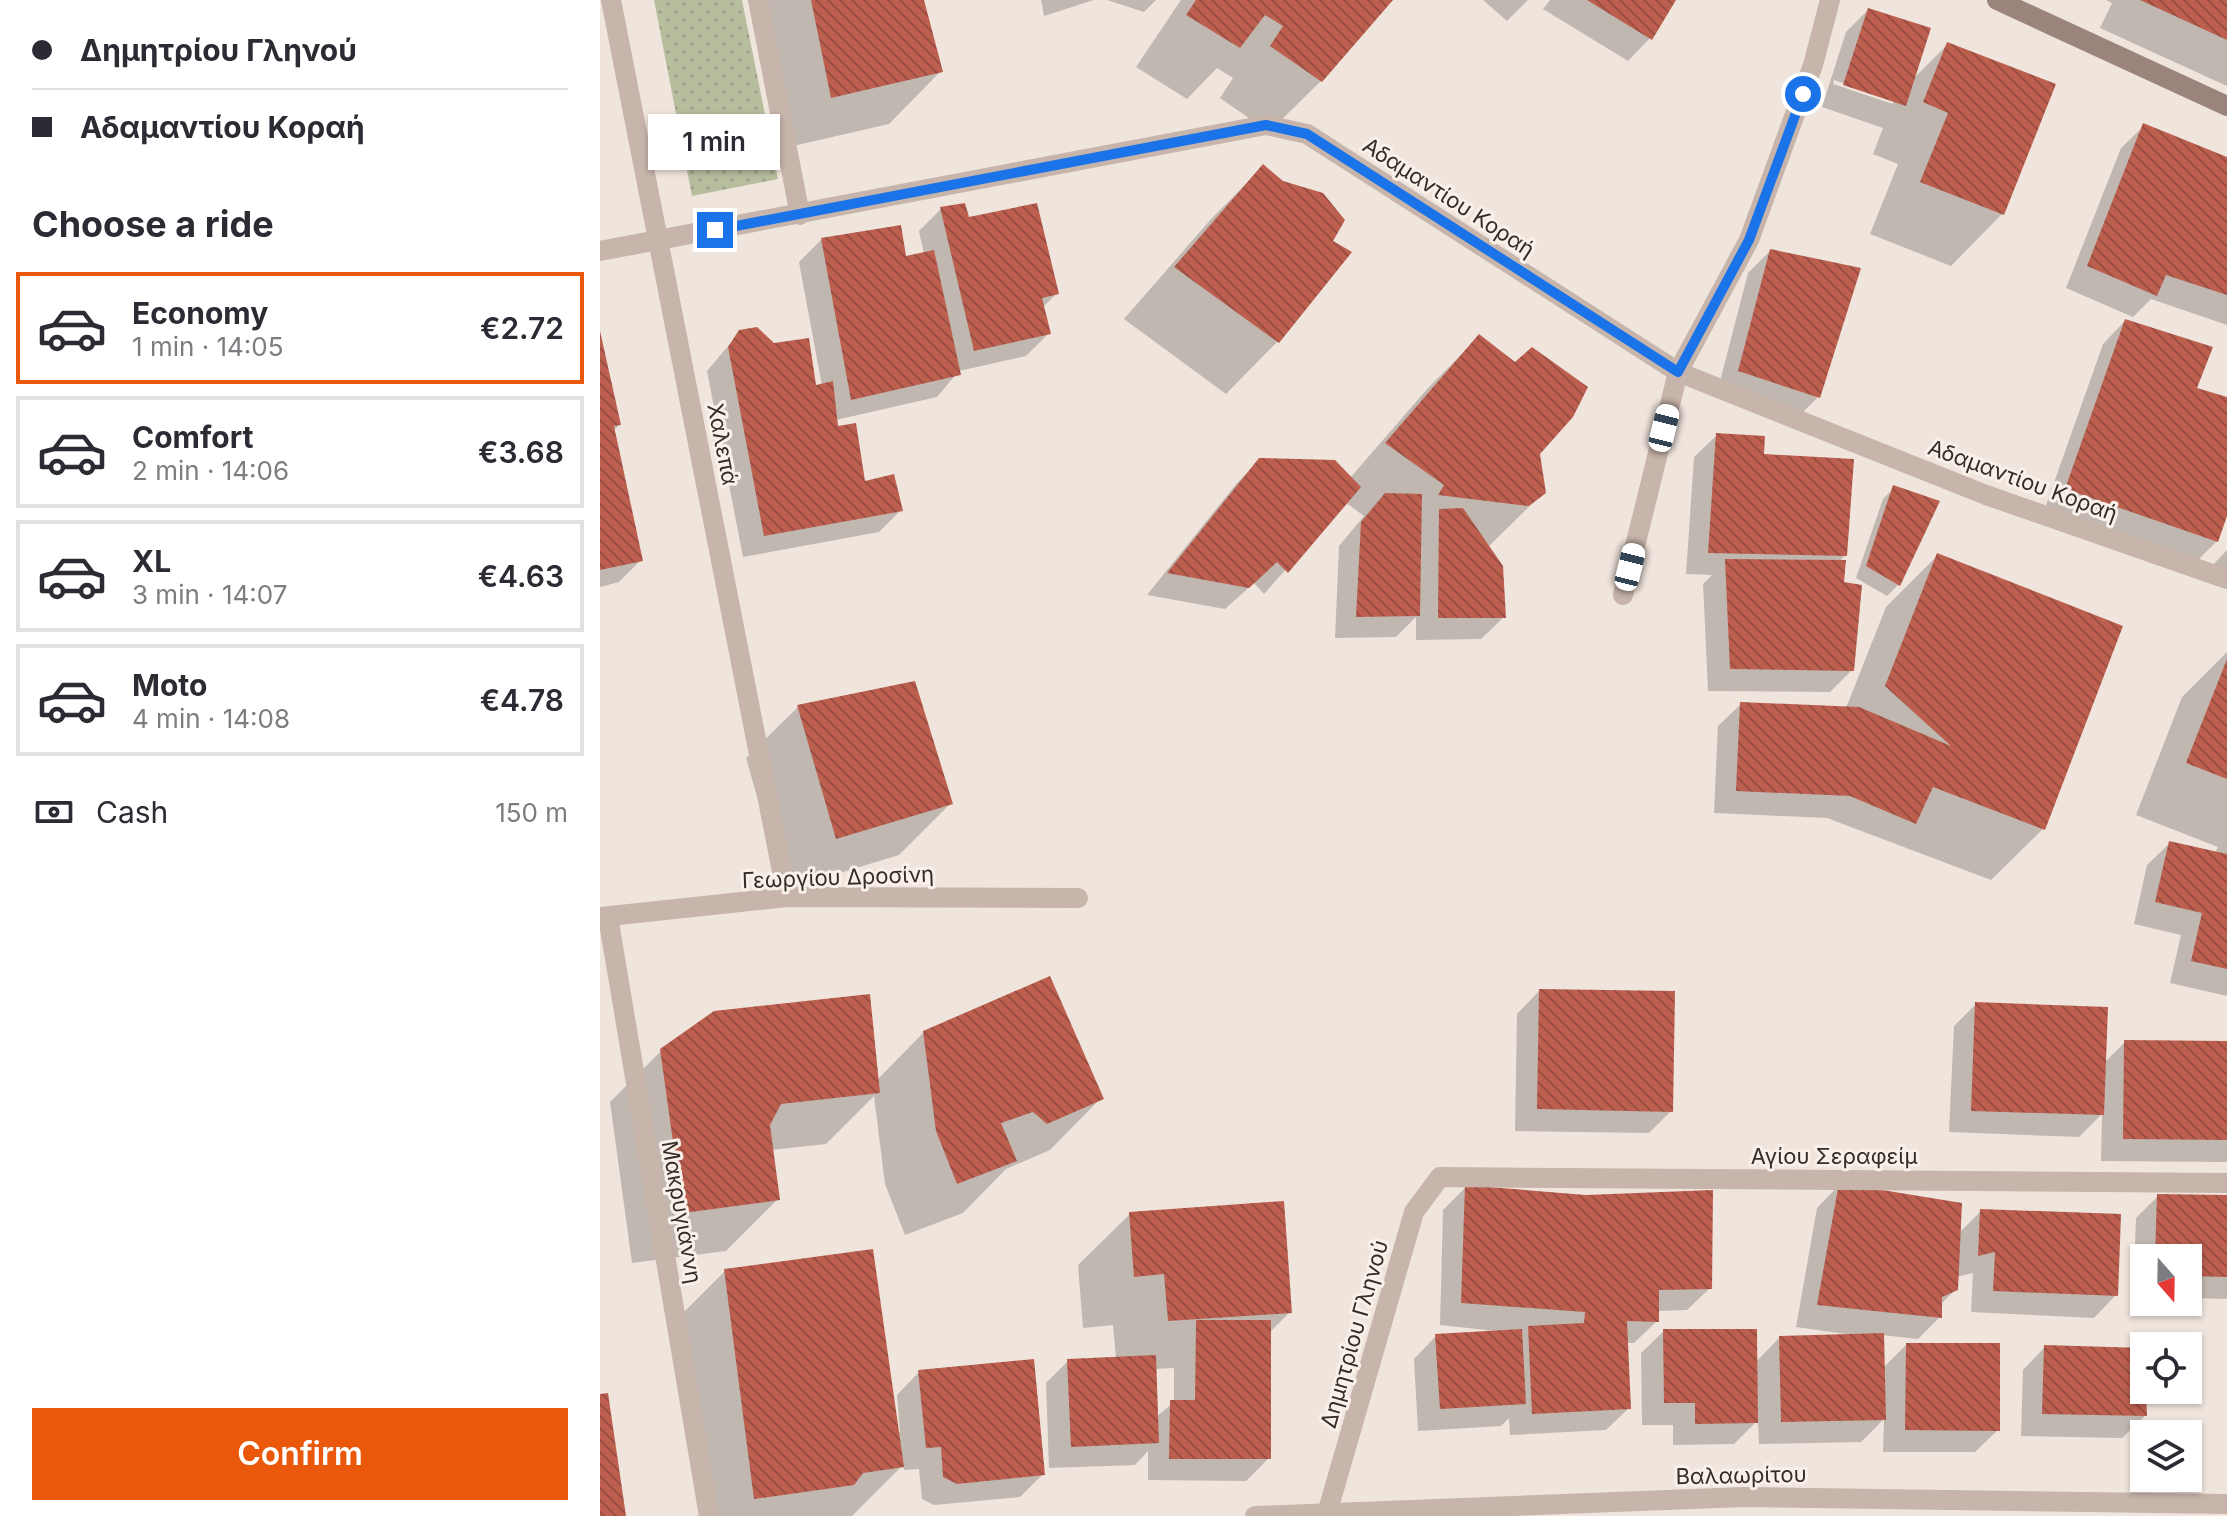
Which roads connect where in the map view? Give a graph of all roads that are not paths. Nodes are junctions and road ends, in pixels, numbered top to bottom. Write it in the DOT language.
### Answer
graph roads {
  1 [pos="611,0"];
  2 [pos="758,0"];
  3 [pos="1830,0"];
  4 [pos="1997,0"];
  5 [pos="2227,106"];
  6 [pos="800,215"];
  7 [pos="659,241"];
  8 [pos="600,251"];
  9 [pos="1678,372"];
  10 [pos="2227,579"];
  11 [pos="1623,595"];
  12 [pos="787,897"];
  13 [pos="1078,898"];
  14 [pos="604,917"];
  15 [pos="1440,1177"];
  16 [pos="2227,1183"];
  17 [pos="2227,1504"];
  18 [pos="1743,1506"];
  19 [pos="1328,1510"];
  20 [pos="709,1516"];
  21 [pos="1255,1516"];
  1 -- 7 [label="street, Χαλεπά"];
  2 -- 6 [label="street"];
  3 -- 9 [label="street"];
  4 -- 5 [label="street"];
  6 -- 7 [label="street, Αδαμαντίου Κοραή"];
  6 -- 9 [label="street, Αδαμαντίου Κοραή"];
  7 -- 8 [label="street, Αδαμαντίου Κοραή"];
  7 -- 12 [label="street, Χαλεπά"];
  9 -- 10 [label="street, Αδαμαντίου Κοραή"];
  9 -- 11 [label="street"];
  12 -- 13 [label="street, Γεωργίου Δροσίνη"];
  12 -- 14 [label="street, Γεωργίου Δροσίνη"];
  14 -- 20 [label="street, Μακρυγιάννη"];
  15 -- 16 [label="street, Αγίου Σεραφείμ"];
  15 -- 19 [label="street, Δημητρίου Γληνού"];
  17 -- 18 [label="street, Βαλαωρίτου"];
  18 -- 19 [label="street, Βαλαωρίτου"];
  19 -- 21 [label="street, Βαλαωρίτου"];
}
